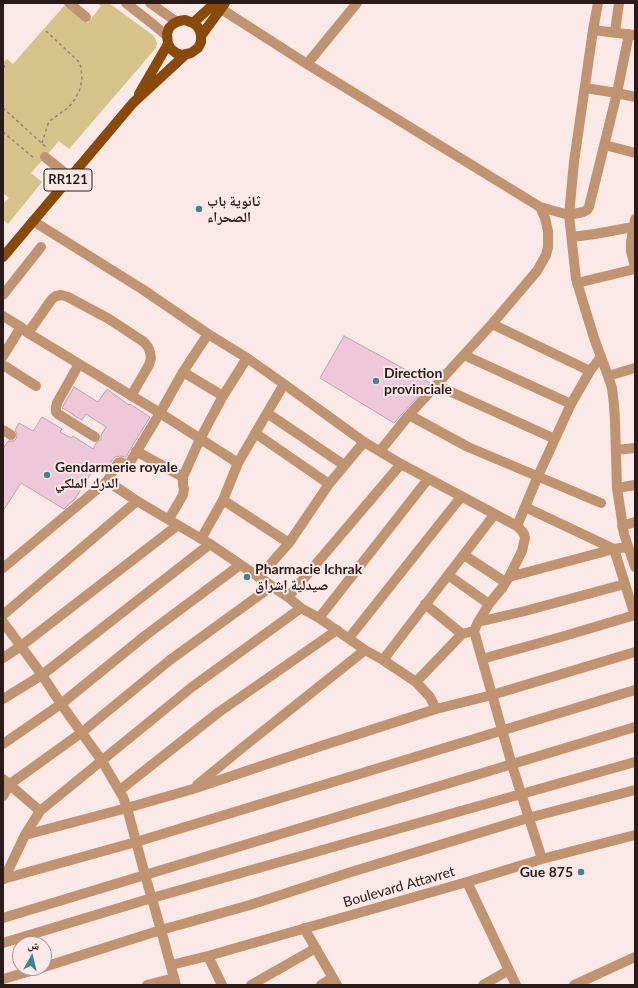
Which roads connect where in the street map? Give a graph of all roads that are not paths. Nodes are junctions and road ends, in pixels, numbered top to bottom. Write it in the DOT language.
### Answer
graph roads {
  1 [pos="69,3"];
  2 [pos="126,3"];
  3 [pos="150,3"];
  4 [pos="358,3"];
  5 [pos="598,3"];
  6 [pos="619,3"];
  7 [pos="218,5"];
  8 [pos="86,17"];
  9 [pos="177,22"];
  10 [pos="192,23"];
  11 [pos="593,30"];
  12 [pos="615,32"];
  13 [pos="632,34"];
  14 [pos="201,36"];
  15 [pos="167,40"];
  16 [pos="185,55"];
  17 [pos="307,64"];
  18 [pos="585,88"];
  19 [pos="617,93"];
  20 [pos="635,97"];
  21 [pos="133,103"];
  22 [pos="605,145"];
  23 [pos="635,153"];
  24 [pos="42,156"];
  25 [pos="70,177"];
  26 [pos="540,207"];
  27 [pos="569,215"];
  28 [pos="33,221"];
  29 [pos="634,223"];
  30 [pos="572,237"];
  31 [pos="41,247"];
  32 [pos="3,258"];
  33 [pos="635,268"];
  34 [pos="577,283"];
  35 [pos="3,295"];
  36 [pos="3,316"];
  37 [pos="492,324"];
  38 [pos="24,330"];
  39 [pos="208,334"];
  40 [pos="464,355"];
  41 [pos="3,356"];
  42 [pos="601,357"];
  43 [pos="247,358"];
  44 [pos="79,364"];
  45 [pos="3,365"];
  46 [pos="635,368"];
  47 [pos="590,371"];
  48 [pos="183,372"];
  49 [pos="608,376"];
  50 [pos="284,384"];
  51 [pos="436,385"];
  52 [pos="36,386"];
  53 [pos="131,396"];
  54 [pos="223,396"];
  55 [pos="571,404"];
  56 [pos="160,413"];
  57 [pos="266,413"];
  58 [pos="409,415"];
  59 [pos="255,433"];
  60 [pos="95,437"];
  61 [pos="200,438"];
  62 [pos="555,439"];
  63 [pos="364,442"];
  64 [pos="635,448"];
  65 [pos="616,450"];
  66 [pos="136,451"];
  67 [pos="380,451"];
  68 [pos="238,463"];
  69 [pos="401,464"];
  70 [pos="344,465"];
  71 [pos="538,476"];
  72 [pos="183,477"];
  73 [pos="428,478"];
  74 [pos="107,481"];
  75 [pos="329,484"];
  76 [pos="635,485"];
  77 [pos="617,488"];
  78 [pos="462,497"];
  79 [pos="222,500"];
  80 [pos="137,501"];
  81 [pos="601,503"];
  82 [pos="525,507"];
  83 [pos="494,515"];
  84 [pos="169,519"];
  85 [pos="635,522"];
  86 [pos="178,525"];
  87 [pos="517,526"];
  88 [pos="622,526"];
  89 [pos="206,542"];
  90 [pos="289,543"];
  91 [pos="628,547"];
  92 [pos="614,549"];
  93 [pos="464,555"];
  94 [pos="240,565"];
  95 [pos="635,567"];
  96 [pos="3,568"];
  97 [pos="448,575"];
  98 [pos="259,577"];
  99 [pos="507,580"];
  100 [pos="625,584"];
  101 [pos="272,586"];
  102 [pos="288,597"];
  103 [pos="426,604"];
  104 [pos="489,604"];
  105 [pos="300,608"];
  106 [pos="3,615"];
  107 [pos="635,615"];
  108 [pos="319,618"];
  109 [pos="3,622"];
  110 [pos="476,626"];
  111 [pos="337,630"];
  112 [pos="462,634"];
  113 [pos="349,638"];
  114 [pos="21,646"];
  115 [pos="365,650"];
  116 [pos="635,652"];
  117 [pos="3,658"];
  118 [pos="482,659"];
  119 [pos="383,660"];
  120 [pos="42,675"];
  121 [pos="416,682"];
  122 [pos="635,690"];
  123 [pos="492,695"];
  124 [pos="3,699"];
  125 [pos="61,704"];
  126 [pos="436,709"];
  127 [pos="635,727"];
  128 [pos="502,731"];
  129 [pos="81,733"];
  130 [pos="3,744"];
  131 [pos="102,761"];
  132 [pos="635,762"];
  133 [pos="512,765"];
  134 [pos="7,782"];
  135 [pos="193,789"];
  136 [pos="120,790"];
  137 [pos="635,790"];
  138 [pos="521,794"];
  139 [pos="3,796"];
  140 [pos="127,808"];
  141 [pos="40,811"];
  142 [pos="528,818"];
  143 [pos="25,835"];
  144 [pos="635,835"];
  145 [pos="136,842"];
  146 [pos="542,859"];
  147 [pos="145,874"];
  148 [pos="3,879"];
  149 [pos="466,882"];
  150 [pos="152,898"];
  151 [pos="3,918"];
  152 [pos="304,928"];
  153 [pos="162,930"];
  154 [pos="3,943"];
  155 [pos="316,948"];
  156 [pos="208,956"];
  157 [pos="635,958"];
  158 [pos="52,964"];
  159 [pos="171,965"];
  160 [pos="509,970"];
  161 [pos="13,976"];
  162 [pos="3,979"];
  163 [pos="175,981"];
  164 [pos="335,981"];
  165 [pos="147,985"];
  166 [pos="222,985"];
  167 [pos="251,985"];
  168 [pos="321,985"];
  169 [pos="484,985"];
  170 [pos="516,985"];
  171 [pos="574,985"];
  1 -- 8 [label="street"];
  2 -- 15 [label="street"];
  3 -- 9 [label="street"];
  4 -- 17 [label="street"];
  5 -- 11 [label="street"];
  6 -- 12 [label="street"];
  7 -- 10 [label="main road"];
  7 -- 14 [label="main road, RR121"];
  7 -- 17 [label="street"];
  9 -- 10 [label="main road"];
  9 -- 15 [label="main road, RR121"];
  10 -- 14 [label="main road"];
  11 -- 12 [label="street"];
  11 -- 18 [label="street"];
  12 -- 13 [label="street"];
  13 -- 19 [label="street"];
  14 -- 16 [label="main road, RR121"];
  15 -- 16 [label="main road"];
  15 -- 21 [label="main road, RR121"];
  16 -- 21 [label="main road, RR121"];
  17 -- 26 [label="street"];
  18 -- 19 [label="street"];
  18 -- 27 [label="street"];
  19 -- 20 [label="street"];
  19 -- 22 [label="street"];
  21 -- 25 [label="main road, RR121"];
  22 -- 23 [label="street"];
  22 -- 27 [label="street"];
  24 -- 25 [label="street"];
  25 -- 28 [label="main road, RR121"];
  26 -- 27 [label="street"];
  26 -- 37 [label="street"];
  27 -- 30 [label="street"];
  28 -- 32 [label="main road, RR121"];
  28 -- 39 [label="street"];
  29 -- 30 [label="street"];
  29 -- 33 [label="street"];
  30 -- 34 [label="street"];
  31 -- 35 [label="street"];
  33 -- 34 [label="street"];
  34 -- 42 [label="street"];
  36 -- 38 [label="street"];
  37 -- 40 [label="street"];
  37 -- 47 [label="street"];
  38 -- 41 [label="street"];
  38 -- 44 [label="street"];
  38 -- 53 [label="street"];
  39 -- 43 [label="street"];
  39 -- 48 [label="street"];
  40 -- 51 [label="street"];
  40 -- 55 [label="street"];
  42 -- 47 [label="street"];
  42 -- 49 [label="street"];
  43 -- 50 [label="street"];
  43 -- 54 [label="street"];
  44 -- 53 [label="street"];
  44 -- 60 [label="street"];
  45 -- 52 [label="street"];
  46 -- 49 [label="street"];
  47 -- 55 [label="street"];
  48 -- 54 [label="street"];
  48 -- 56 [label="street"];
  49 -- 65 [label="street"];
  50 -- 57 [label="street"];
  50 -- 63 [label="street"];
  51 -- 58 [label="street"];
  51 -- 62 [label="street"];
  53 -- 56 [label="street"];
  54 -- 61 [label="street"];
  55 -- 62 [label="street"];
  56 -- 61 [label="street"];
  56 -- 66 [label="street"];
  57 -- 59 [label="street"];
  57 -- 70 [label="street"];
  58 -- 67 [label="street"];
  58 -- 71 [label="street"];
  59 -- 68 [label="street"];
  59 -- 75 [label="street"];
  61 -- 68 [label="street"];
  61 -- 72 [label="street"];
  62 -- 71 [label="street"];
  63 -- 67 [label="street"];
  63 -- 70 [label="street"];
  64 -- 65 [label="street"];
  65 -- 77 [label="street"];
  66 -- 72 [label="street"];
  66 -- 74 [label="street"];
  67 -- 69 [label="street"];
  68 -- 79 [label="street"];
  69 -- 73 [label="street"];
  69 -- 102 [label="street"];
  70 -- 75 [label="street"];
  71 -- 81 [label="street"];
  71 -- 82 [label="street"];
  72 -- 84 [label="street"];
  73 -- 78 [label="street"];
  73 -- 108 [label="street"];
  74 -- 80 [label="street"];
  74 -- 96 [label="street"];
  75 -- 90 [label="street"];
  76 -- 77 [label="street"];
  77 -- 88 [label="street"];
  78 -- 83 [label="street"];
  78 -- 113 [label="street"];
  79 -- 89 [label="street"];
  79 -- 90 [label="street"];
  80 -- 84 [label="street"];
  80 -- 106 [label="street"];
  82 -- 87 [label="street"];
  82 -- 92 [label="street"];
  83 -- 87 [label="street"];
  83 -- 93 [label="street"];
  84 -- 86 [label="street"];
  85 -- 88 [label="street"];
  86 -- 89 [label="street"];
  86 -- 114 [label="street"];
  87 -- 99 [label="street"];
  88 -- 91 [label="street"];
  89 -- 94 [label="street"];
  89 -- 120 [label="street"];
  90 -- 98 [label="street"];
  91 -- 92 [label="street"];
  91 -- 95 [label="street"];
  92 -- 99 [label="street"];
  92 -- 100 [label="street"];
  93 -- 97 [label="street"];
  93 -- 99 [label="street"];
  94 -- 98 [label="street"];
  94 -- 125 [label="street"];
  97 -- 103 [label="street"];
  97 -- 104 [label="street"];
  98 -- 101 [label="street"];
  99 -- 104 [label="street"];
  100 -- 107 [label="street"];
  100 -- 110 [label="street"];
  101 -- 102 [label="street"];
  101 -- 129 [label="street"];
  102 -- 105 [label="street"];
  103 -- 112 [label="street"];
  103 -- 119 [label="street"];
  104 -- 110 [label="street"];
  105 -- 108 [label="street"];
  105 -- 131 [label="street"];
  107 -- 118 [label="street"];
  108 -- 111 [label="street"];
  109 -- 114 [label="street"];
  110 -- 112 [label="street"];
  110 -- 118 [label="street"];
  111 -- 113 [label="street"];
  111 -- 136 [label="street"];
  112 -- 121 [label="street"];
  113 -- 115 [label="street"];
  114 -- 117 [label="street"];
  114 -- 120 [label="street"];
  115 -- 119 [label="street"];
  115 -- 135 [label="street"];
  116 -- 123 [label="street"];
  118 -- 123 [label="street"];
  119 -- 121 [label="street"];
  120 -- 124 [label="street"];
  120 -- 125 [label="street"];
  121 -- 126 [label="street"];
  122 -- 128 [label="street"];
  123 -- 126 [label="street"];
  123 -- 128 [label="street"];
  125 -- 129 [label="street"];
  125 -- 130 [label="street"];
  126 -- 135 [label="street"];
  127 -- 133 [label="street"];
  128 -- 133 [label="street"];
  128 -- 145 [label="street"];
  129 -- 131 [label="street"];
  129 -- 134 [label="street"];
  131 -- 136 [label="street"];
  131 -- 141 [label="street"];
  132 -- 138 [label="street"];
  133 -- 138 [label="street"];
  133 -- 147 [label="street"];
  134 -- 139 [label="street"];
  134 -- 141 [label="street"];
  135 -- 140 [label="street"];
  136 -- 140 [label="street"];
  137 -- 142 [label="street"];
  138 -- 142 [label="street"];
  138 -- 150 [label="street"];
  140 -- 143 [label="street"];
  140 -- 145 [label="street"];
  141 -- 143 [label="street"];
  142 -- 146 [label="street"];
  142 -- 153 [label="street"];
  143 -- 148 [label="street"];
  144 -- 146 [label="street, Boulevard Attavret"];
  145 -- 147 [label="street"];
  145 -- 148 [label="street"];
  146 -- 149 [label="street, Boulevard Attavret"];
  147 -- 150 [label="street"];
  147 -- 151 [label="street"];
  149 -- 152 [label="street, Boulevard Attavret"];
  149 -- 160 [label="street"];
  150 -- 153 [label="street"];
  150 -- 154 [label="street"];
  152 -- 155 [label="street"];
  152 -- 156 [label="street, Boulevard Attavret"];
  153 -- 158 [label="street"];
  153 -- 159 [label="street"];
  155 -- 164 [label="street"];
  155 -- 167 [label="street"];
  156 -- 159 [label="street, Boulevard Attavret"];
  156 -- 166 [label="street"];
  157 -- 171 [label="street"];
  159 -- 163 [label="street"];
  160 -- 169 [label="street"];
  160 -- 170 [label="street"];
  161 -- 162 [label="street"];
  163 -- 165 [label="street"];
  164 -- 168 [label="street"];
}
